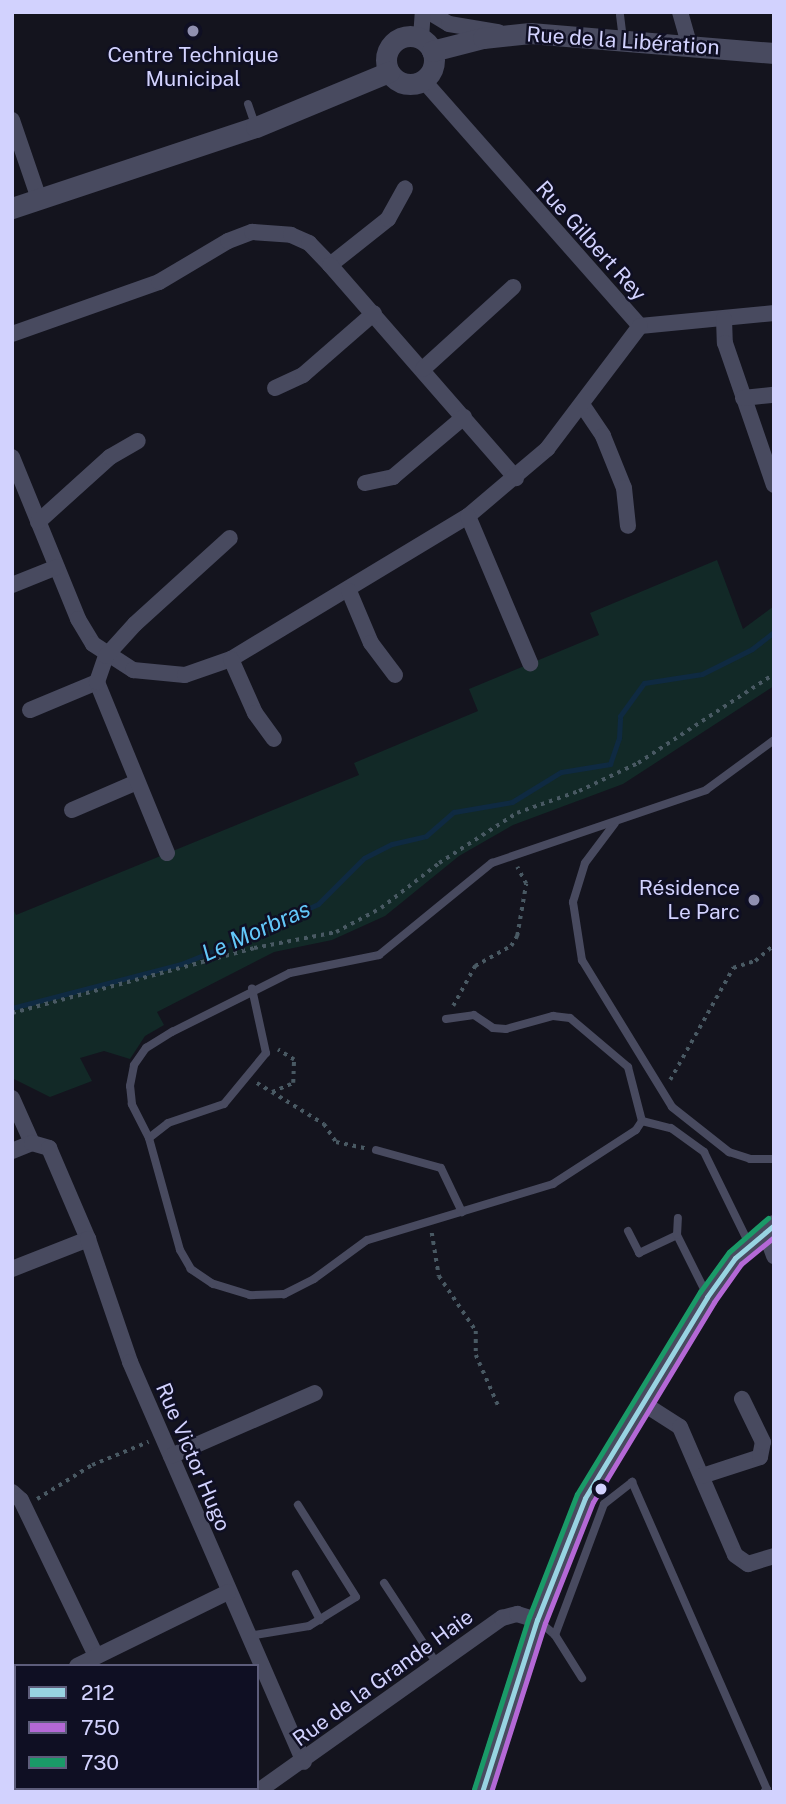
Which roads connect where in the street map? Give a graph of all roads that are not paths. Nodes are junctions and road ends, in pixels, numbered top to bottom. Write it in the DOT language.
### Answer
graph roads {
  1 [pos="423,12"];
  2 [pos="429,12"];
  3 [pos="680,12"];
  4 [pos="620,15"];
  5 [pos="507,34"];
  6 [pos="623,40"];
  7 [pos="427,45"];
  8 [pos="690,46"];
  9 [pos="774,53"];
  10 [pos="389,72"];
  11 [pos="423,80"];
  12 [pos="248,104"];
  13 [pos="12,120"];
  14 [pos="256,127"];
  15 [pos="405,188"];
  16 [pos="39,199"];
  17 [pos="12,208"];
  18 [pos="330,265"];
  19 [pos="513,287"];
  20 [pos="374,313"];
  21 [pos="774,313"];
  22 [pos="724,319"];
  23 [pos="640,326"];
  24 [pos="12,334"];
  25 [pos="423,369"];
  26 [pos="275,388"];
  27 [pos="774,395"];
  28 [pos="743,398"];
  29 [pos="583,406"];
  30 [pos="464,416"];
  31 [pos="138,442"];
  32 [pos="12,457"];
  33 [pos="516,478"];
  34 [pos="365,483"];
  35 [pos="774,485"];
  36 [pos="468,516"];
  37 [pos="38,522"];
  38 [pos="628,526"];
  39 [pos="230,538"];
  40 [pos="57,567"];
  41 [pos="12,584"];
  42 [pos="349,590"];
  43 [pos="106,656"];
  44 [pos="231,659"];
  45 [pos="530,663"];
  46 [pos="395,675"];
  47 [pos="97,682"];
  48 [pos="30,710"];
  49 [pos="274,739"];
  50 [pos="774,740"];
  51 [pos="137,782"];
  52 [pos="72,810"];
  53 [pos="615,823"];
  54 [pos="167,853"];
  55 [pos="252,989"];
  56 [pos="446,1019"];
  57 [pos="12,1098"];
  58 [pos="642,1121"];
  59 [pos="149,1138"];
  60 [pos="33,1143"];
  61 [pos="376,1150"];
  62 [pos="12,1151"];
  63 [pos="774,1159"];
  64 [pos="462,1212"];
  65 [pos="678,1218"];
  66 [pos="628,1231"];
  67 [pos="677,1235"];
  68 [pos="88,1238"];
  69 [pos="766,1240"];
  70 [pos="12,1269"];
  71 [pos="707,1297"];
  72 [pos="315,1393"];
  73 [pos="742,1399"];
  74 [pos="641,1402"];
  75 [pos="171,1456"];
  76 [pos="702,1476"];
  77 [pos="12,1492"];
  78 [pos="298,1505"];
  79 [pos="774,1556"];
  80 [pos="296,1574"];
  81 [pos="384,1583"];
  82 [pos="228,1592"];
  83 [pos="320,1620"];
  84 [pos="537,1620"];
  85 [pos="555,1635"];
  86 [pos="248,1637"];
  87 [pos="96,1656"];
  88 [pos="81,1664"];
  89 [pos="438,1664"];
  90 [pos="582,1678"];
  91 [pos="304,1762"];
  92 [pos="257,1792"];
  93 [pos="482,1792"];
  94 [pos="764,1792"];
  1 -- 7 [label="street"];
  2 -- 5 [label="street"];
  3 -- 8 [label="street"];
  4 -- 6 [label="lane"];
  5 -- 6 [label="street, Rue de la Libération"];
  5 -- 7 [label="street, Rue de la Libération"];
  6 -- 8 [label="street, Rue de la Libération"];
  7 -- 10 [label="street"];
  7 -- 11 [label="street"];
  8 -- 9 [label="street, Rue de la Libération"];
  10 -- 11 [label="street"];
  10 -- 14 [label="street"];
  11 -- 23 [label="street, Rue Gilbert Rey"];
  12 -- 14 [label="lane"];
  13 -- 16 [label="street"];
  14 -- 16 [label="street"];
  15 -- 18 [label="street"];
  16 -- 17 [label="street"];
  18 -- 20 [label="street"];
  18 -- 24 [label="street"];
  19 -- 25 [label="street"];
  20 -- 25 [label="street"];
  20 -- 26 [label="street"];
  21 -- 22 [label="street, Rue Gilbert Rey"];
  22 -- 23 [label="street, Rue Gilbert Rey"];
  22 -- 28 [label="street"];
  23 -- 29 [label="street"];
  25 -- 30 [label="street"];
  27 -- 28 [label="street"];
  28 -- 35 [label="street"];
  29 -- 33 [label="street"];
  29 -- 38 [label="street"];
  30 -- 33 [label="street"];
  30 -- 34 [label="street"];
  31 -- 37 [label="street"];
  32 -- 37 [label="street"];
  33 -- 36 [label="street"];
  36 -- 42 [label="street"];
  36 -- 45 [label="street"];
  37 -- 40 [label="street"];
  39 -- 43 [label="street"];
  40 -- 41 [label="street"];
  40 -- 43 [label="street"];
  42 -- 44 [label="street"];
  42 -- 46 [label="street"];
  43 -- 44 [label="street"];
  43 -- 47 [label="street"];
  44 -- 49 [label="street"];
  47 -- 48 [label="street"];
  47 -- 51 [label="street"];
  50 -- 53 [label="lane"];
  51 -- 52 [label="street"];
  51 -- 54 [label="street"];
  53 -- 55 [label="lane"];
  53 -- 63 [label="lane"];
  55 -- 59 [label="lane"];
  55 -- 59 [label="lane"];
  56 -- 58 [label="lane"];
  57 -- 60 [label="street"];
  58 -- 64 [label="lane"];
  58 -- 69 [label="lane"];
  59 -- 64 [label="lane"];
  60 -- 62 [label="street"];
  60 -- 68 [label="street, Rue Victor Hugo"];
  61 -- 64 [label="lane"];
  65 -- 67 [label="lane"];
  66 -- 67 [label="lane"];
  67 -- 71 [label="lane"];
  68 -- 70 [label="street"];
  68 -- 75 [label="street, Rue Victor Hugo"];
  69 -- 71 [label="street"];
  71 -- 74 [label="street"];
  72 -- 75 [label="street"];
  73 -- 76 [label="street"];
  74 -- 76 [label="street"];
  74 -- 84 [label="street"];
  75 -- 82 [label="street, Rue Victor Hugo"];
  76 -- 79 [label="street"];
  77 -- 87 [label="street"];
  78 -- 83 [label="lane"];
  80 -- 83 [label="lane"];
  81 -- 89 [label="lane"];
  82 -- 86 [label="street, Rue Victor Hugo"];
  82 -- 87 [label="street"];
  83 -- 86 [label="lane"];
  84 -- 85 [label="lane"];
  84 -- 89 [label="street, Rue de la Grande Haie"];
  84 -- 93 [label="street"];
  85 -- 90 [label="lane"];
  85 -- 94 [label="lane"];
  86 -- 91 [label="street, Rue Victor Hugo"];
  87 -- 88 [label="street"];
  89 -- 91 [label="street, Rue de la Grande Haie"];
  91 -- 92 [label="street, Rue de la Grande Haie"];
}
